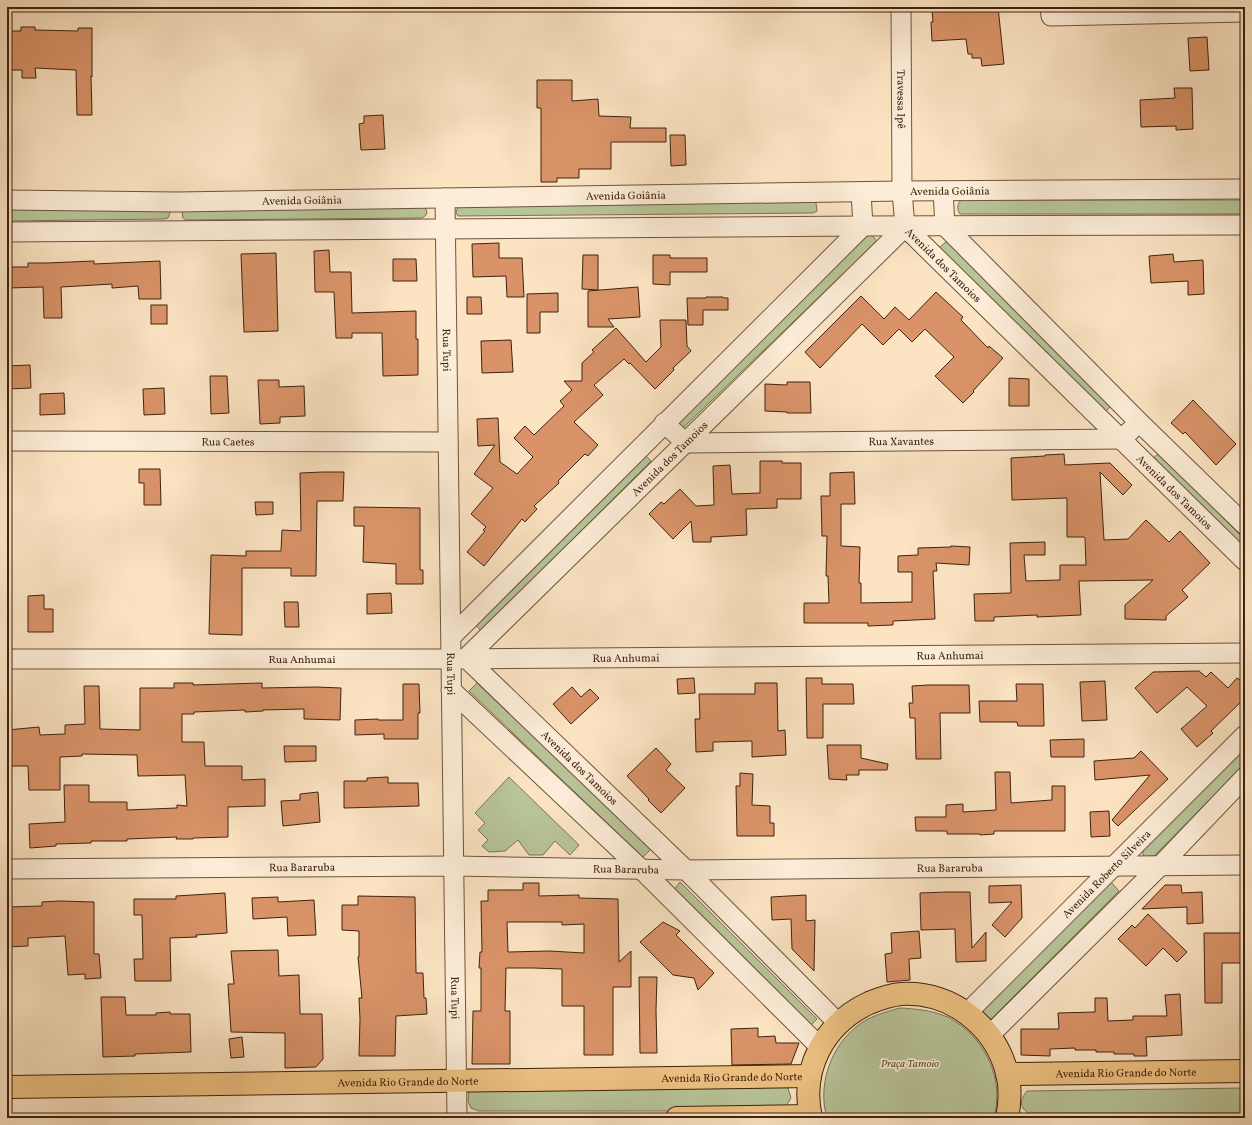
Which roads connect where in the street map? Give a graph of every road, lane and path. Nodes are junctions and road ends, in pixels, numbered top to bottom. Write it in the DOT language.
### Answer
graph roads {
  1 [pos="901,7"];
  2 [pos="1050,7"];
  3 [pos="1245,12"];
  4 [pos="1245,189"];
  5 [pos="902,191"];
  6 [pos="943,191"];
  7 [pos="861,192"];
  8 [pos="446,198"];
  9 [pos="7,200"];
  10 [pos="177,202"];
  11 [pos="863,226"];
  12 [pos="945,226"];
  13 [pos="1245,226"];
  14 [pos="905,227"];
  15 [pos="446,230"];
  16 [pos="176,231"];
  17 [pos="7,232"];
  18 [pos="1139,422"];
  19 [pos="664,423"];
  20 [pos="1122,439"];
  21 [pos="7,441"];
  22 [pos="448,442"];
  23 [pos="686,443"];
  24 [pos="1245,525"];
  25 [pos="1245,561"];
  26 [pos="451,637"];
  27 [pos="1245,653"];
  28 [pos="7,659"];
  29 [pos="458,659"];
  30 [pos="452,690"];
  31 [pos="1245,735"];
  32 [pos="1245,777"];
  33 [pos="1245,865"];
  34 [pos="454,866"];
  35 [pos="1114,866"];
  36 [pos="1160,866"];
  37 [pos="7,869"];
  38 [pos="642,870"];
  39 [pos="686,870"];
  40 [pos="967,1013"];
  41 [pos="838,1023"];
  42 [pos="990,1035"];
  43 [pos="820,1046"];
  44 [pos="1245,1072"];
  45 [pos="1007,1074"];
  46 [pos="810,1076"];
  47 [pos="457,1080"];
  48 [pos="7,1086"];
  49 [pos="811,1117"];
  50 [pos="457,1118"];
  51 [pos="677,1118"];
  52 [pos="1007,1118"];
  1 -- 5 [label="street, Travessa Ipê"];
  2 -- 3 [label="street"];
  4 -- 6 [label="street, Avenida Goiânia"];
  5 -- 6 [label="street, Avenida Goiânia"];
  5 -- 7 [label="street, Avenida Goiânia"];
  5 -- 14 [label="street, Travessa Ipê"];
  6 -- 12 [label="street"];
  7 -- 8 [label="street, Avenida Goiânia"];
  7 -- 11 [label="street"];
  8 -- 10 [label="street, Avenida Goiânia"];
  8 -- 15 [label="street, Rua Tupi"];
  9 -- 10 [label="street, Avenida Goiânia"];
  10 -- 16 [label="street"];
  11 -- 14 [label="street"];
  11 -- 15 [label="street"];
  11 -- 19 [label="street"];
  12 -- 13 [label="street"];
  12 -- 14 [label="street"];
  12 -- 18 [label="street"];
  14 -- 20 [label="street, Avenida dos Tamoios"];
  14 -- 23 [label="street, Avenida dos Tamoios"];
  15 -- 16 [label="street"];
  15 -- 22 [label="street, Rua Tupi"];
  16 -- 17 [label="street"];
  18 -- 20 [label="street"];
  18 -- 24 [label="street"];
  19 -- 23 [label="street"];
  19 -- 26 [label="street"];
  20 -- 23 [label="street, Rua Xavantes"];
  20 -- 25 [label="street, Avenida dos Tamoios"];
  21 -- 22 [label="street, Rua Caetes"];
  22 -- 26 [label="street, Rua Tupi"];
  23 -- 29 [label="street, Avenida dos Tamoios"];
  26 -- 29 [label="street, Rua Tupi"];
  27 -- 29 [label="street, Rua Anhumai"];
  28 -- 29 [label="street, Rua Anhumai"];
  29 -- 30 [label="street, Rua Tupi"];
  29 -- 39 [label="street, Avenida dos Tamoios"];
  30 -- 34 [label="street, Rua Tupi"];
  30 -- 38 [label="street"];
  31 -- 35 [label="street, Avenida Roberto Silveira"];
  32 -- 36 [label="street"];
  33 -- 36 [label="street, Rua Bararuba"];
  34 -- 37 [label="street, Rua Bararuba"];
  34 -- 38 [label="street, Rua Bararuba"];
  34 -- 47 [label="street, Rua Tupi"];
  35 -- 36 [label="street, Rua Bararuba"];
  35 -- 39 [label="street, Rua Bararuba"];
  35 -- 40 [label="street, Avenida Roberto Silveira"];
  36 -- 42 [label="street"];
  38 -- 39 [label="street, Rua Bararuba"];
  38 -- 43 [label="street"];
  39 -- 41 [label="street, Avenida dos Tamoios"];
  40 -- 41 [label="main road"];
  40 -- 42 [label="main road"];
  41 -- 43 [label="main road"];
  42 -- 45 [label="main road"];
  43 -- 46 [label="main road"];
  44 -- 45 [label="main road, Avenida Rio Grande do Norte"];
  45 -- 52 [label="main road"];
  46 -- 47 [label="main road, Avenida Rio Grande do Norte"];
  46 -- 49 [label="main road"];
  47 -- 48 [label="main road, Avenida Rio Grande do Norte"];
  47 -- 50 [label="street, Rua Tupi"];
  49 -- 51 [label="main road"];
}
